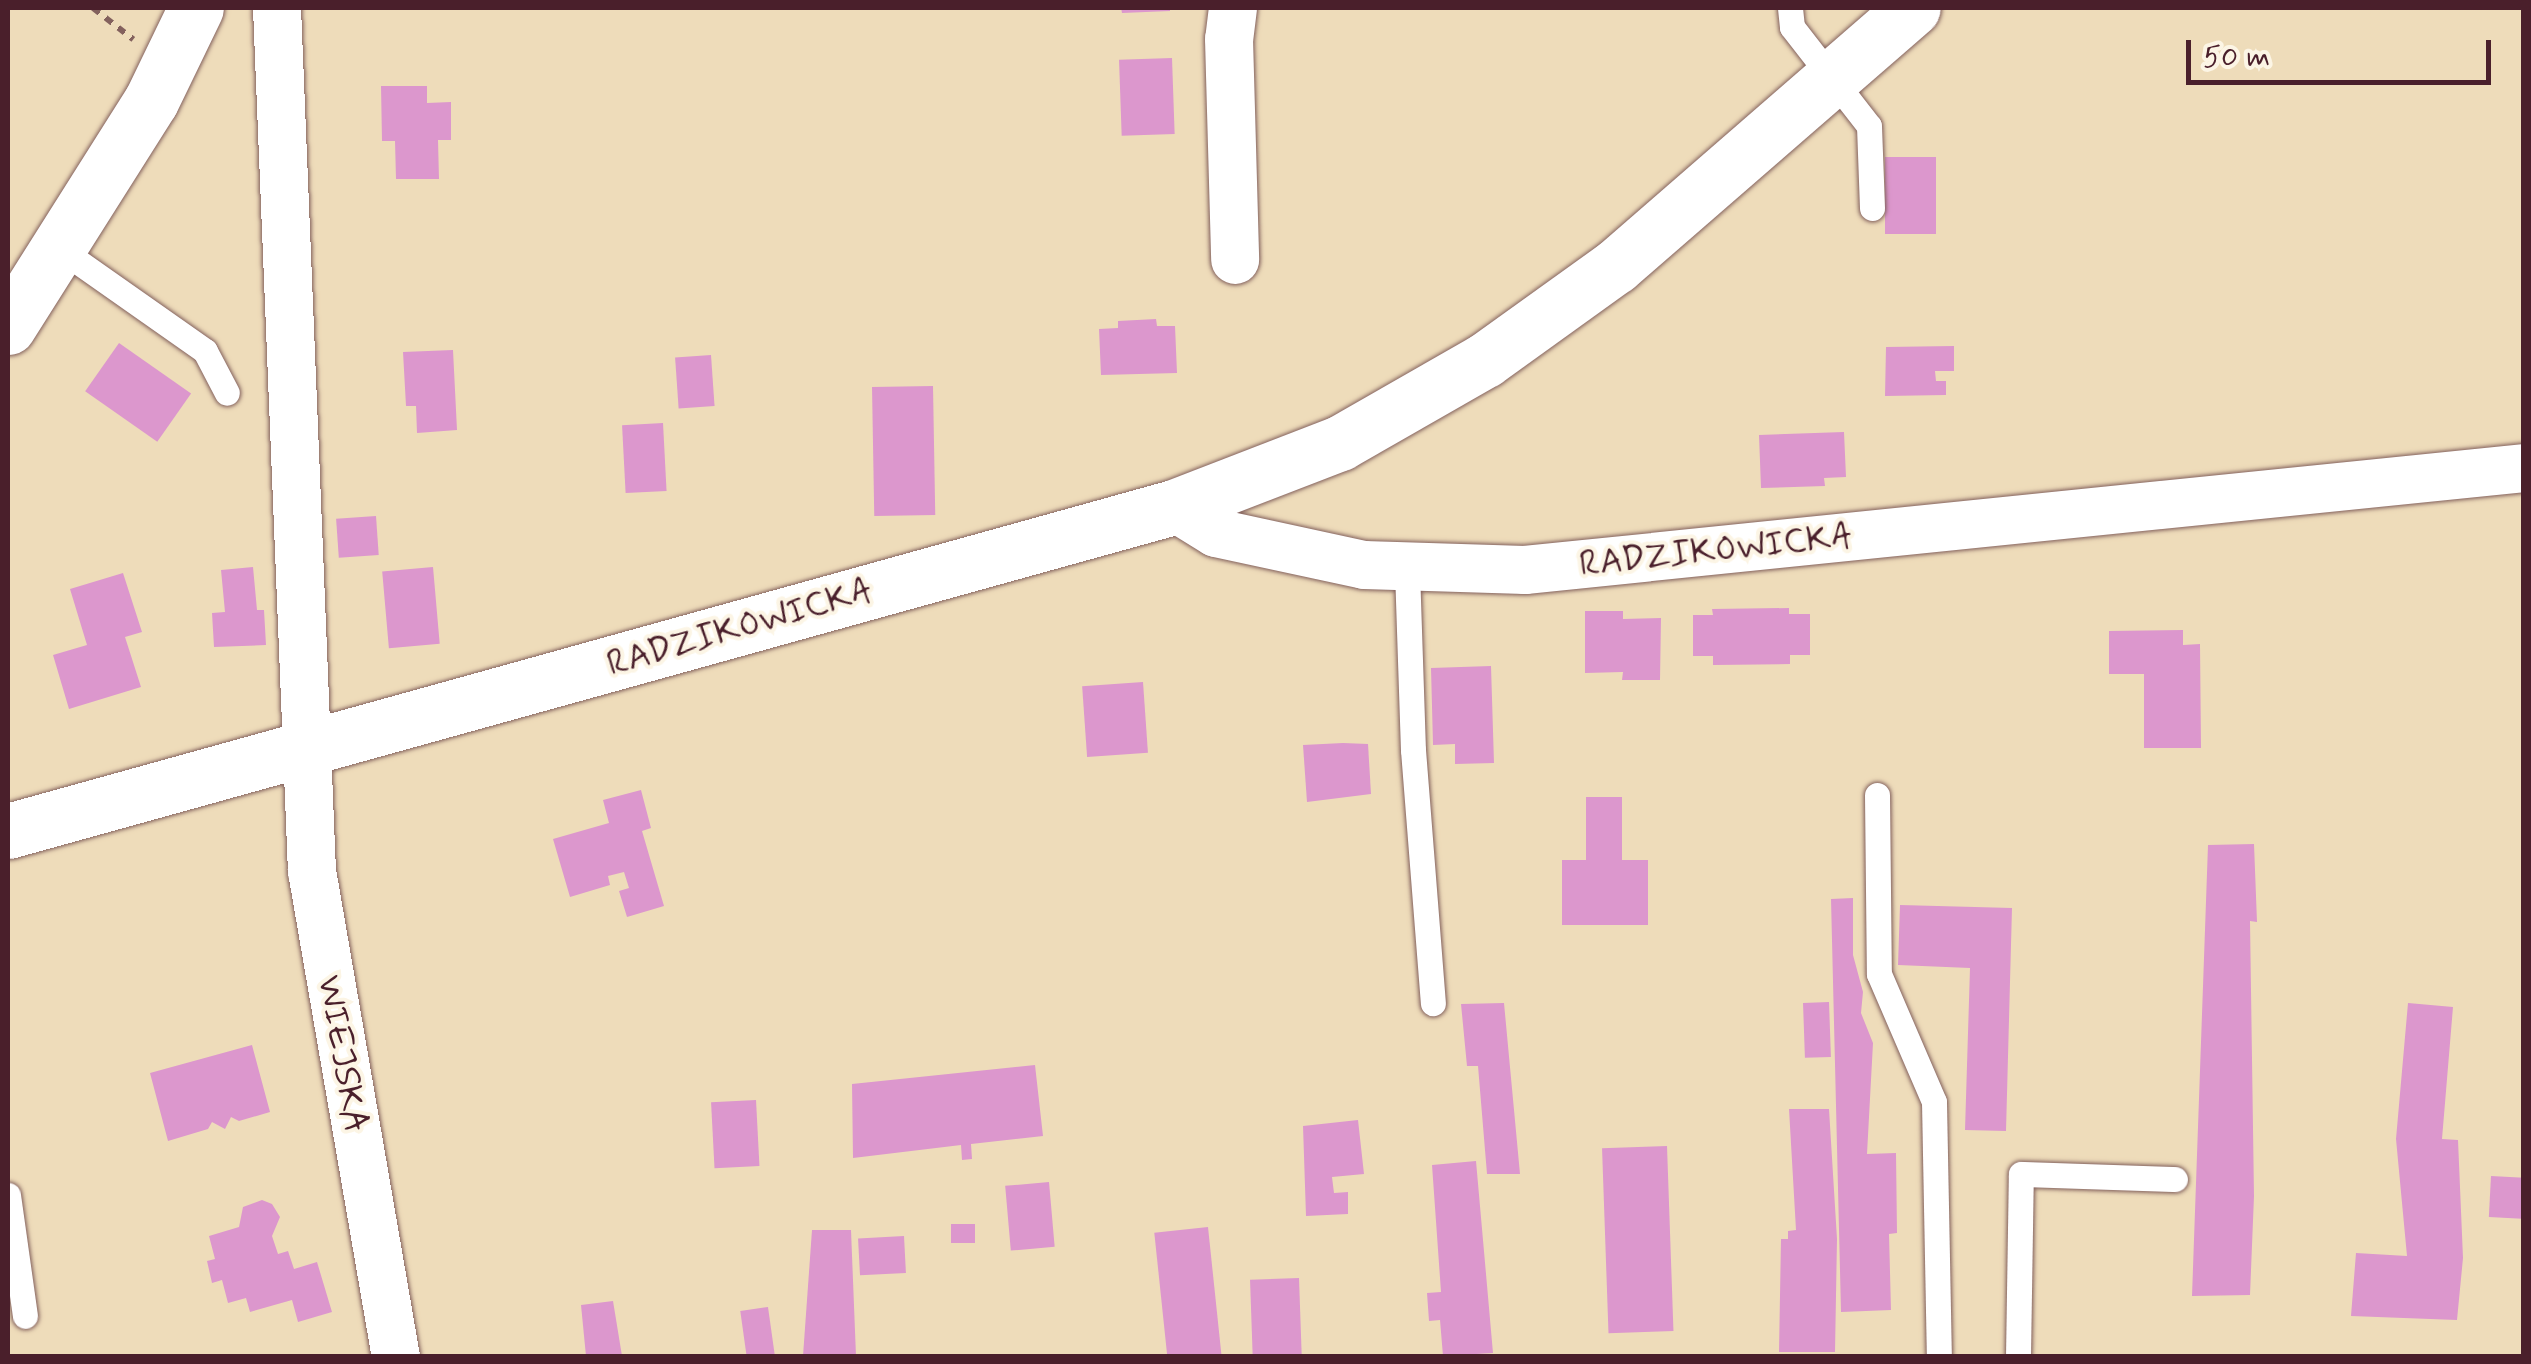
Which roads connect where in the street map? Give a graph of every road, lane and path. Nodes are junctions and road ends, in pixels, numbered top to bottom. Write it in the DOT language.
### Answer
graph roads {
  1 [pos="196,8"];
  2 [pos="278,8"];
  3 [pos="1233,8"];
  4 [pos="1790,8"];
  5 [pos="1912,8"];
  6 [pos="1832,79"];
  7 [pos="1872,208"];
  8 [pos="60,249"];
  9 [pos="1235,260"];
  10 [pos="8,327"];
  11 [pos="227,393"];
  12 [pos="2524,468"];
  13 [pos="1174,507"];
  14 [pos="1407,570"];
  15 [pos="305,750"];
  16 [pos="1877,794"];
  17 [pos="8,831"];
  18 [pos="1433,1004"];
  19 [pos="2175,1179"];
  20 [pos="8,1194"];
  21 [pos="24,1316"];
  22 [pos="396,1356"];
  23 [pos="1939,1356"];
  24 [pos="2018,1356"];
  1 -- 8 [label="street"];
  2 -- 15 [label="street"];
  3 -- 9 [label="street"];
  4 -- 6 [label="lane"];
  5 -- 6 [label="street, RADZIKOWICKA"];
  6 -- 7 [label="lane"];
  6 -- 13 [label="street, RADZIKOWICKA"];
  8 -- 10 [label="street"];
  8 -- 11 [label="lane"];
  12 -- 14 [label="street, RADZIKOWICKA"];
  13 -- 14 [label="street, RADZIKOWICKA"];
  13 -- 15 [label="street, RADZIKOWICKA"];
  14 -- 18 [label="lane"];
  15 -- 17 [label="street, RADZIKOWICKA"];
  15 -- 22 [label="street, WIEJSKA"];
  16 -- 23 [label="lane"];
  19 -- 24 [label="lane"];
  20 -- 21 [label="lane"];
}
